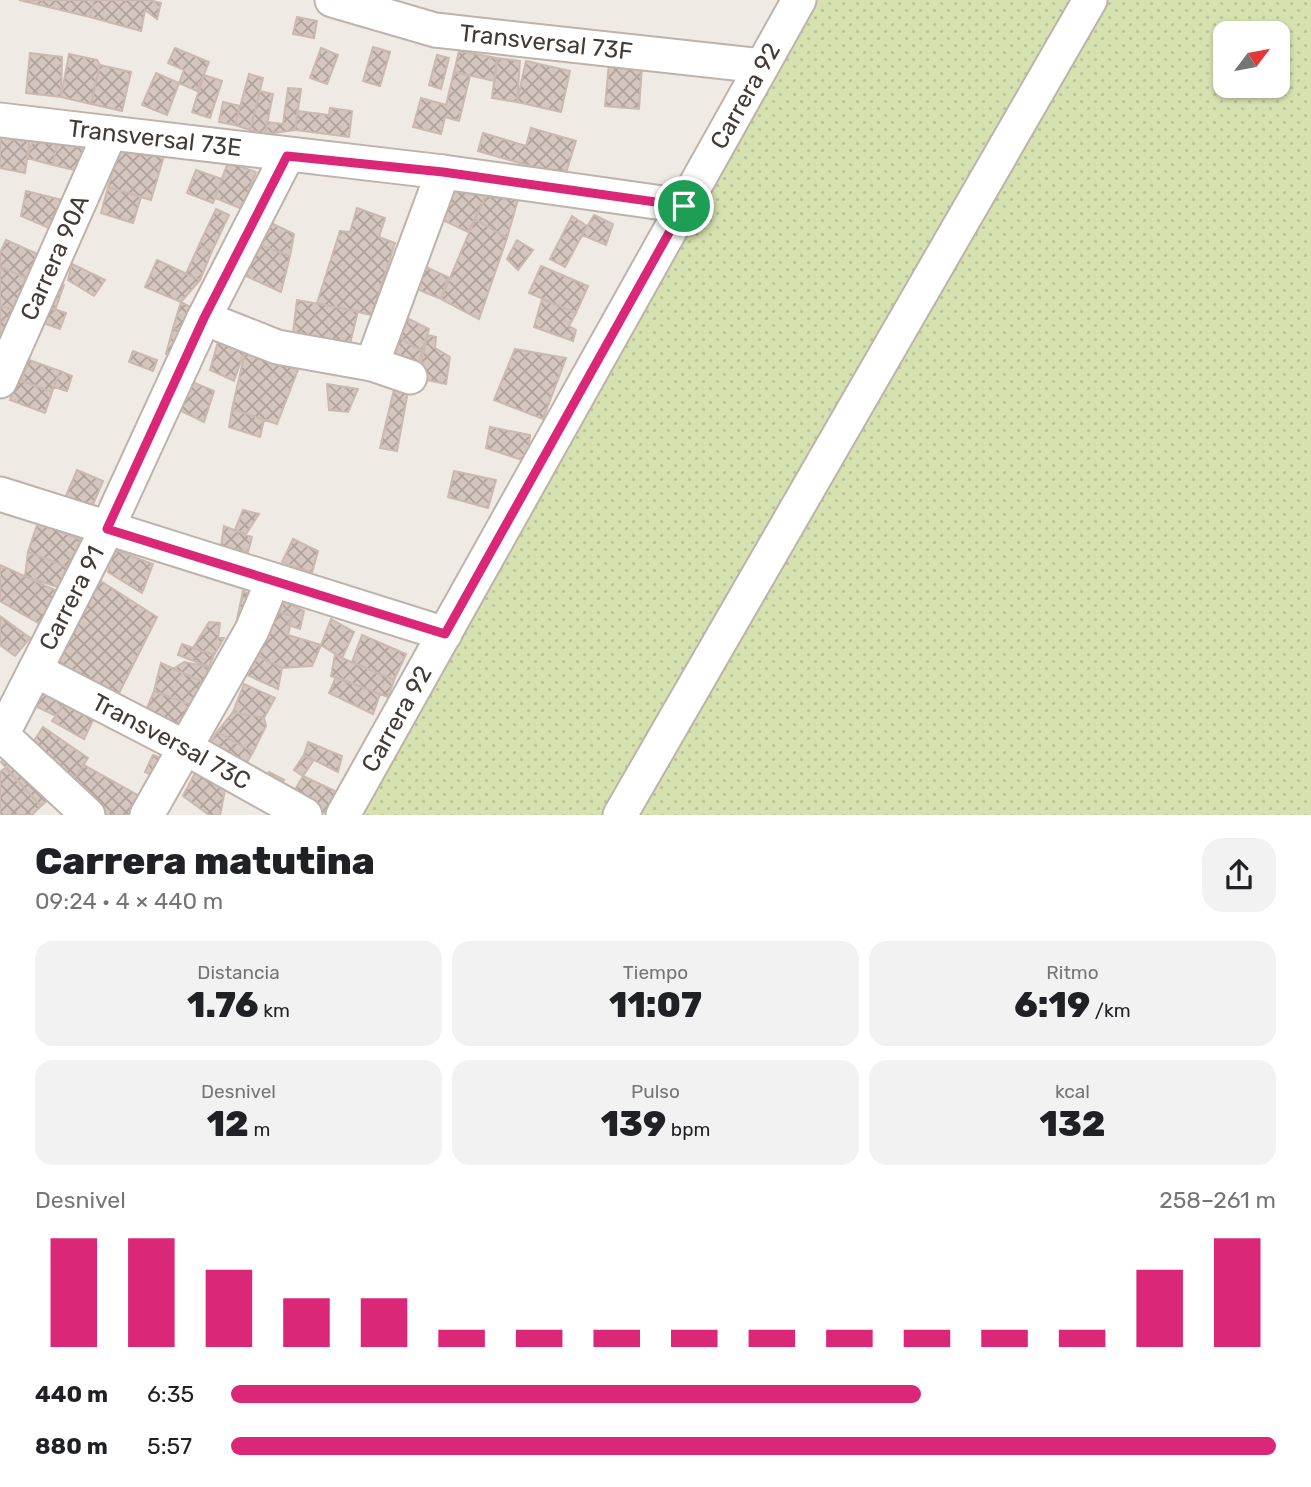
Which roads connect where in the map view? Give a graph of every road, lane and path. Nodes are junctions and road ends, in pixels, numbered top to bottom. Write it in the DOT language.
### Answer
graph roads {
  1 [pos="332,0"];
  2 [pos="799,0"];
  3 [pos="1090,0"];
  4 [pos="762,66"];
  5 [pos="0,120"];
  6 [pos="110,133"];
  7 [pos="287,156"];
  8 [pos="443,172"];
  9 [pos="684,206"];
  10 [pos="204,318"];
  11 [pos="372,364"];
  12 [pos="410,377"];
  13 [pos="0,381"];
  14 [pos="0,494"];
  15 [pos="107,529"];
  16 [pos="273,580"];
  17 [pos="445,634"];
  18 [pos="35,670"];
  19 [pos="2,735"];
  20 [pos="184,747"];
  21 [pos="88,815"];
  22 [pos="148,815"];
  23 [pos="305,815"];
  24 [pos="343,815"];
  25 [pos="620,815"];
  1 -- 4 [label="street, Transversal 73F"];
  2 -- 4 [label="street, Carrera 92"];
  3 -- 25 [label="street"];
  4 -- 9 [label="street, Carrera 92"];
  5 -- 6 [label="street, Transversal 73E"];
  6 -- 7 [label="street, Transversal 73E"];
  6 -- 13 [label="street, Carrera 90A"];
  7 -- 8 [label="street, Transversal 73E"];
  7 -- 10 [label="street, Carrera 91"];
  8 -- 9 [label="street, Transversal 73E"];
  8 -- 11 [label="street"];
  9 -- 17 [label="street, Carrera 92"];
  10 -- 11 [label="street"];
  10 -- 15 [label="street, Carrera 91"];
  11 -- 12 [label="street"];
  14 -- 15 [label="street"];
  15 -- 16 [label="street"];
  15 -- 18 [label="street, Carrera 91"];
  16 -- 17 [label="street"];
  16 -- 20 [label="street"];
  17 -- 24 [label="street, Carrera 92"];
  18 -- 19 [label="street, Carrera 91"];
  18 -- 20 [label="street, Transversal 73C"];
  19 -- 21 [label="street"];
  20 -- 22 [label="street"];
  20 -- 23 [label="street, Transversal 73C"];
}
